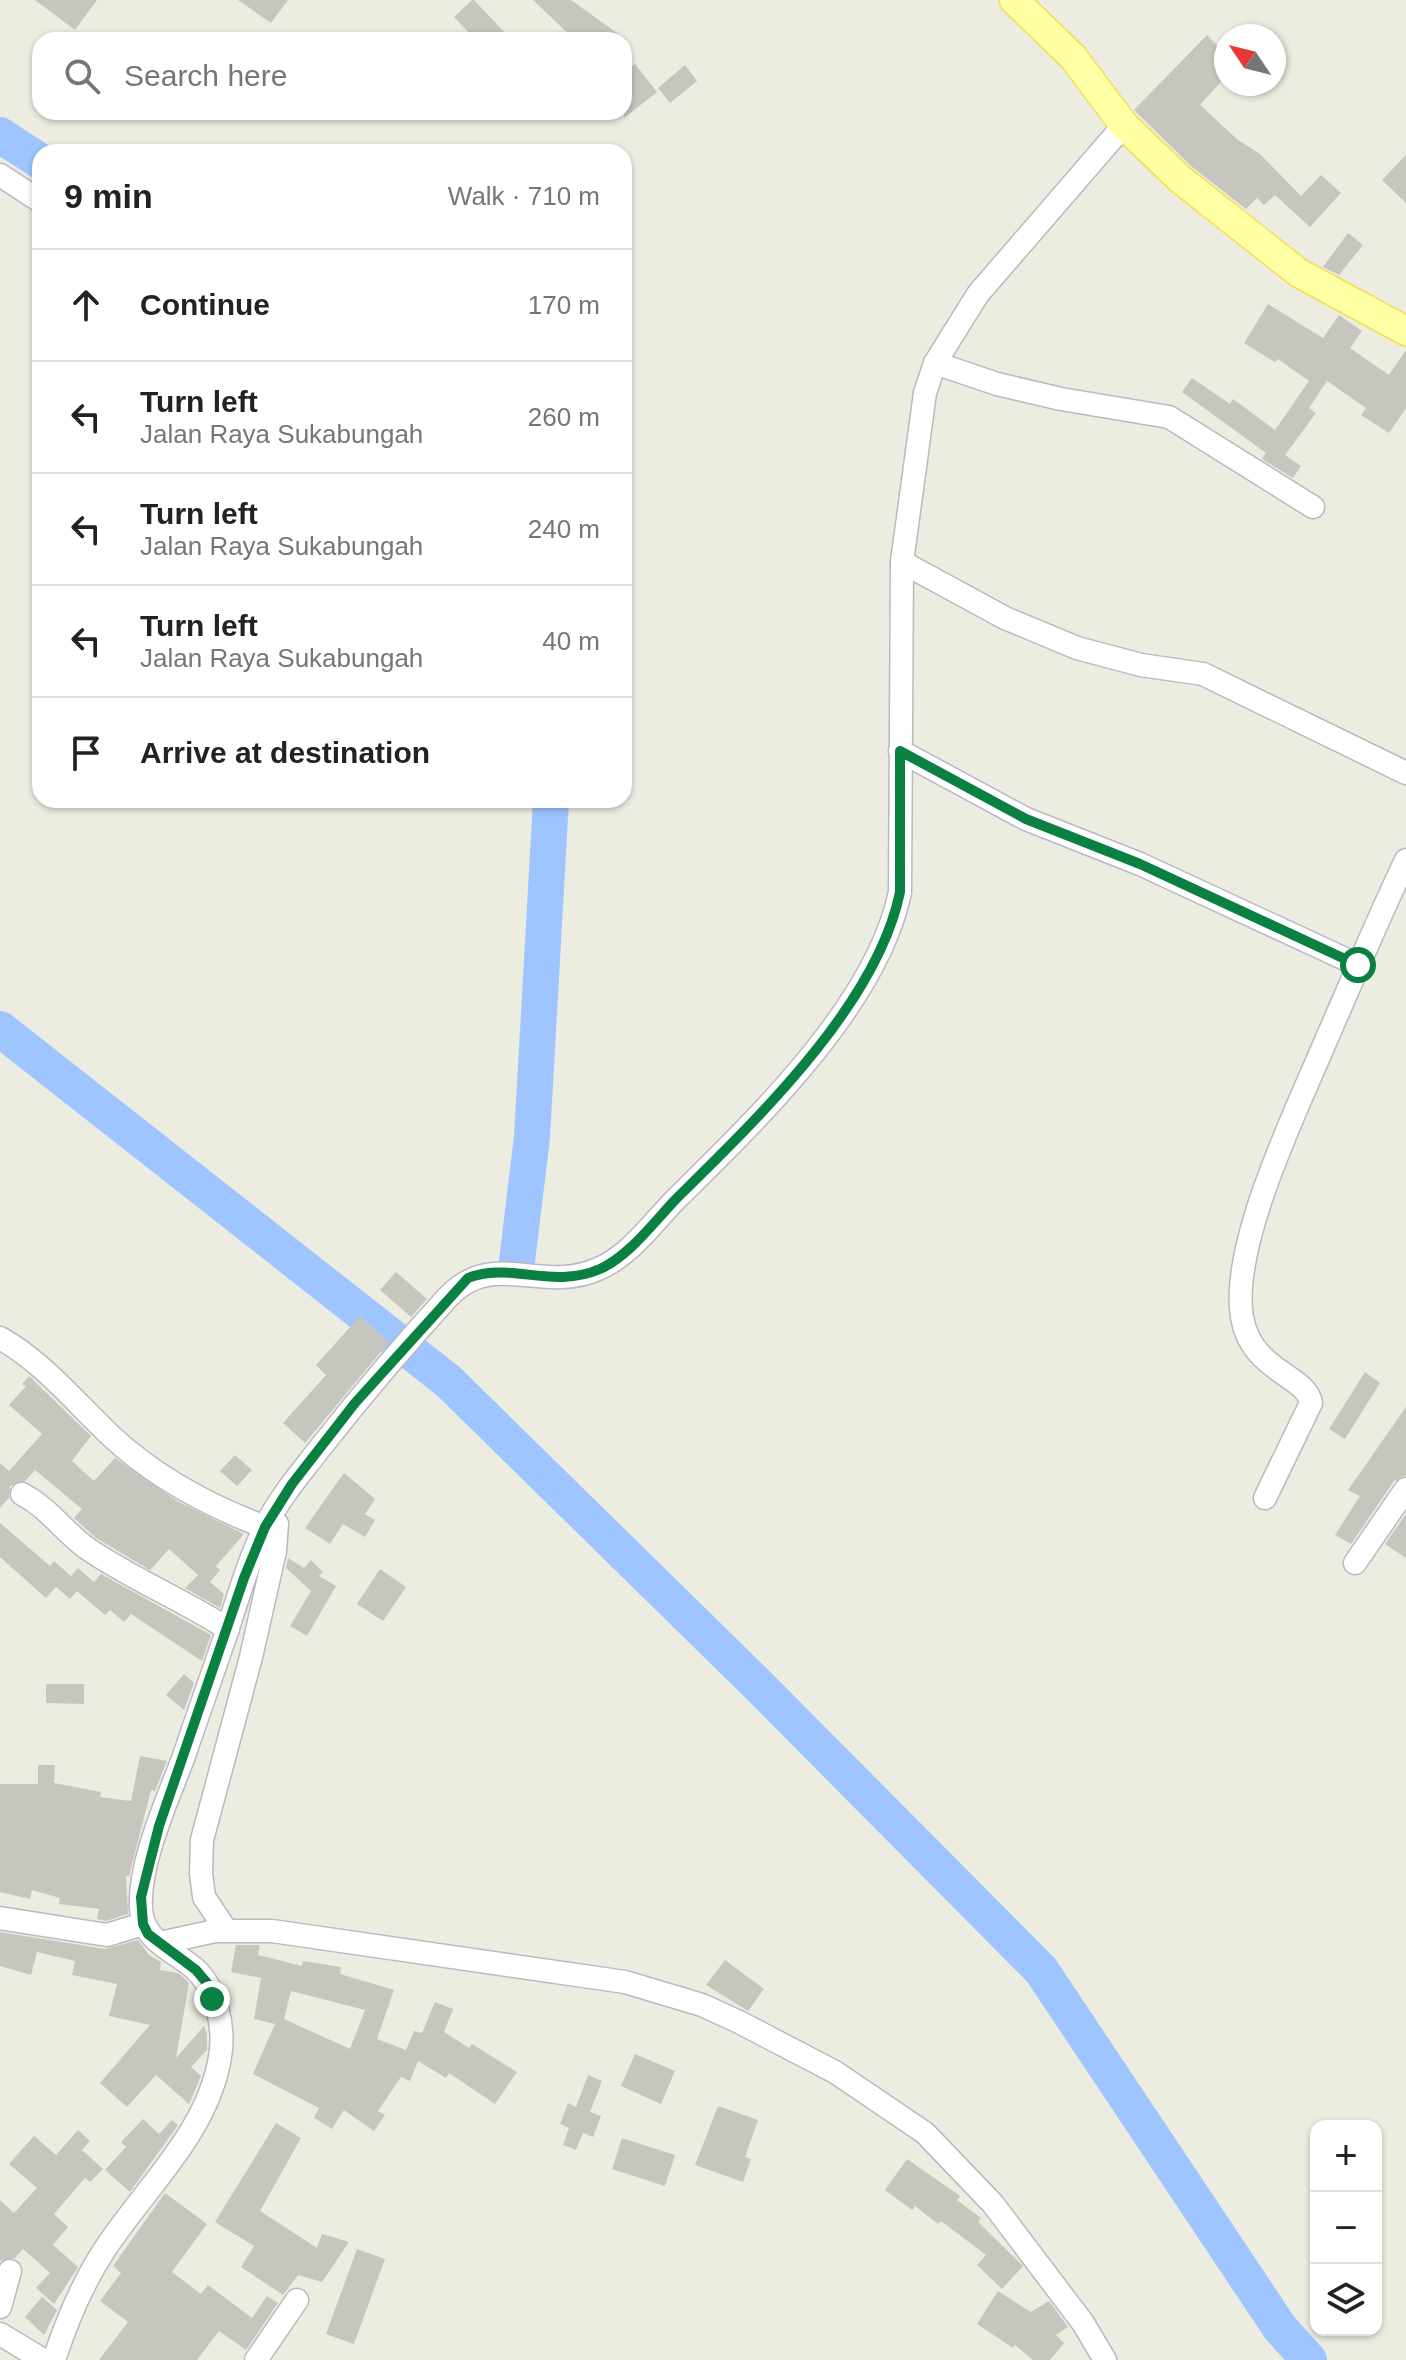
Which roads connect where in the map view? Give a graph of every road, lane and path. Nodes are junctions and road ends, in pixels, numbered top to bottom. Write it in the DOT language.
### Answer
graph roads {
  1 [pos="1014,0"];
  2 [pos="1124,125"];
  3 [pos="0,175"];
  4 [pos="32,196"];
  5 [pos="1406,331"];
  6 [pos="935,363"];
  7 [pos="1313,507"];
  8 [pos="902,562"];
  9 [pos="900,751"];
  10 [pos="1406,773"];
  11 [pos="1406,860"];
  12 [pos="1358,965"];
  13 [pos="0,1338"];
  14 [pos="1406,1489"];
  15 [pos="22,1494"];
  16 [pos="1265,1498"];
  17 [pos="268,1522"];
  18 [pos="1355,1563"];
  19 [pos="228,1629"];
  20 [pos="0,1918"];
  21 [pos="143,1924"];
  22 [pos="226,1930"];
  23 [pos="160,1943"];
  24 [pos="10,2271"];
  25 [pos="297,2300"];
  26 [pos="0,2307"];
  27 [pos="0,2334"];
  28 [pos="43,2360"];
  29 [pos="54,2360"];
  30 [pos="256,2360"];
  31 [pos="1105,2360"];
  1 -- 2 [label="main road"];
  2 -- 5 [label="main road"];
  2 -- 6 [label="street"];
  3 -- 4 [label="street"];
  6 -- 7 [label="street"];
  6 -- 8 [label="street"];
  8 -- 9 [label="street"];
  8 -- 10 [label="street"];
  9 -- 12 [label="street"];
  9 -- 17 [label="street"];
  11 -- 12 [label="street"];
  12 -- 16 [label="street"];
  13 -- 17 [label="street"];
  14 -- 18 [label="street"];
  15 -- 19 [label="street"];
  17 -- 19 [label="street"];
  17 -- 22 [label="street"];
  19 -- 21 [label="street"];
  20 -- 21 [label="street"];
  21 -- 23 [label="street"];
  22 -- 23 [label="street"];
  22 -- 31 [label="street"];
  23 -- 29 [label="street"];
  24 -- 26 [label="street"];
  25 -- 30 [label="street"];
  27 -- 28 [label="street"];
}
